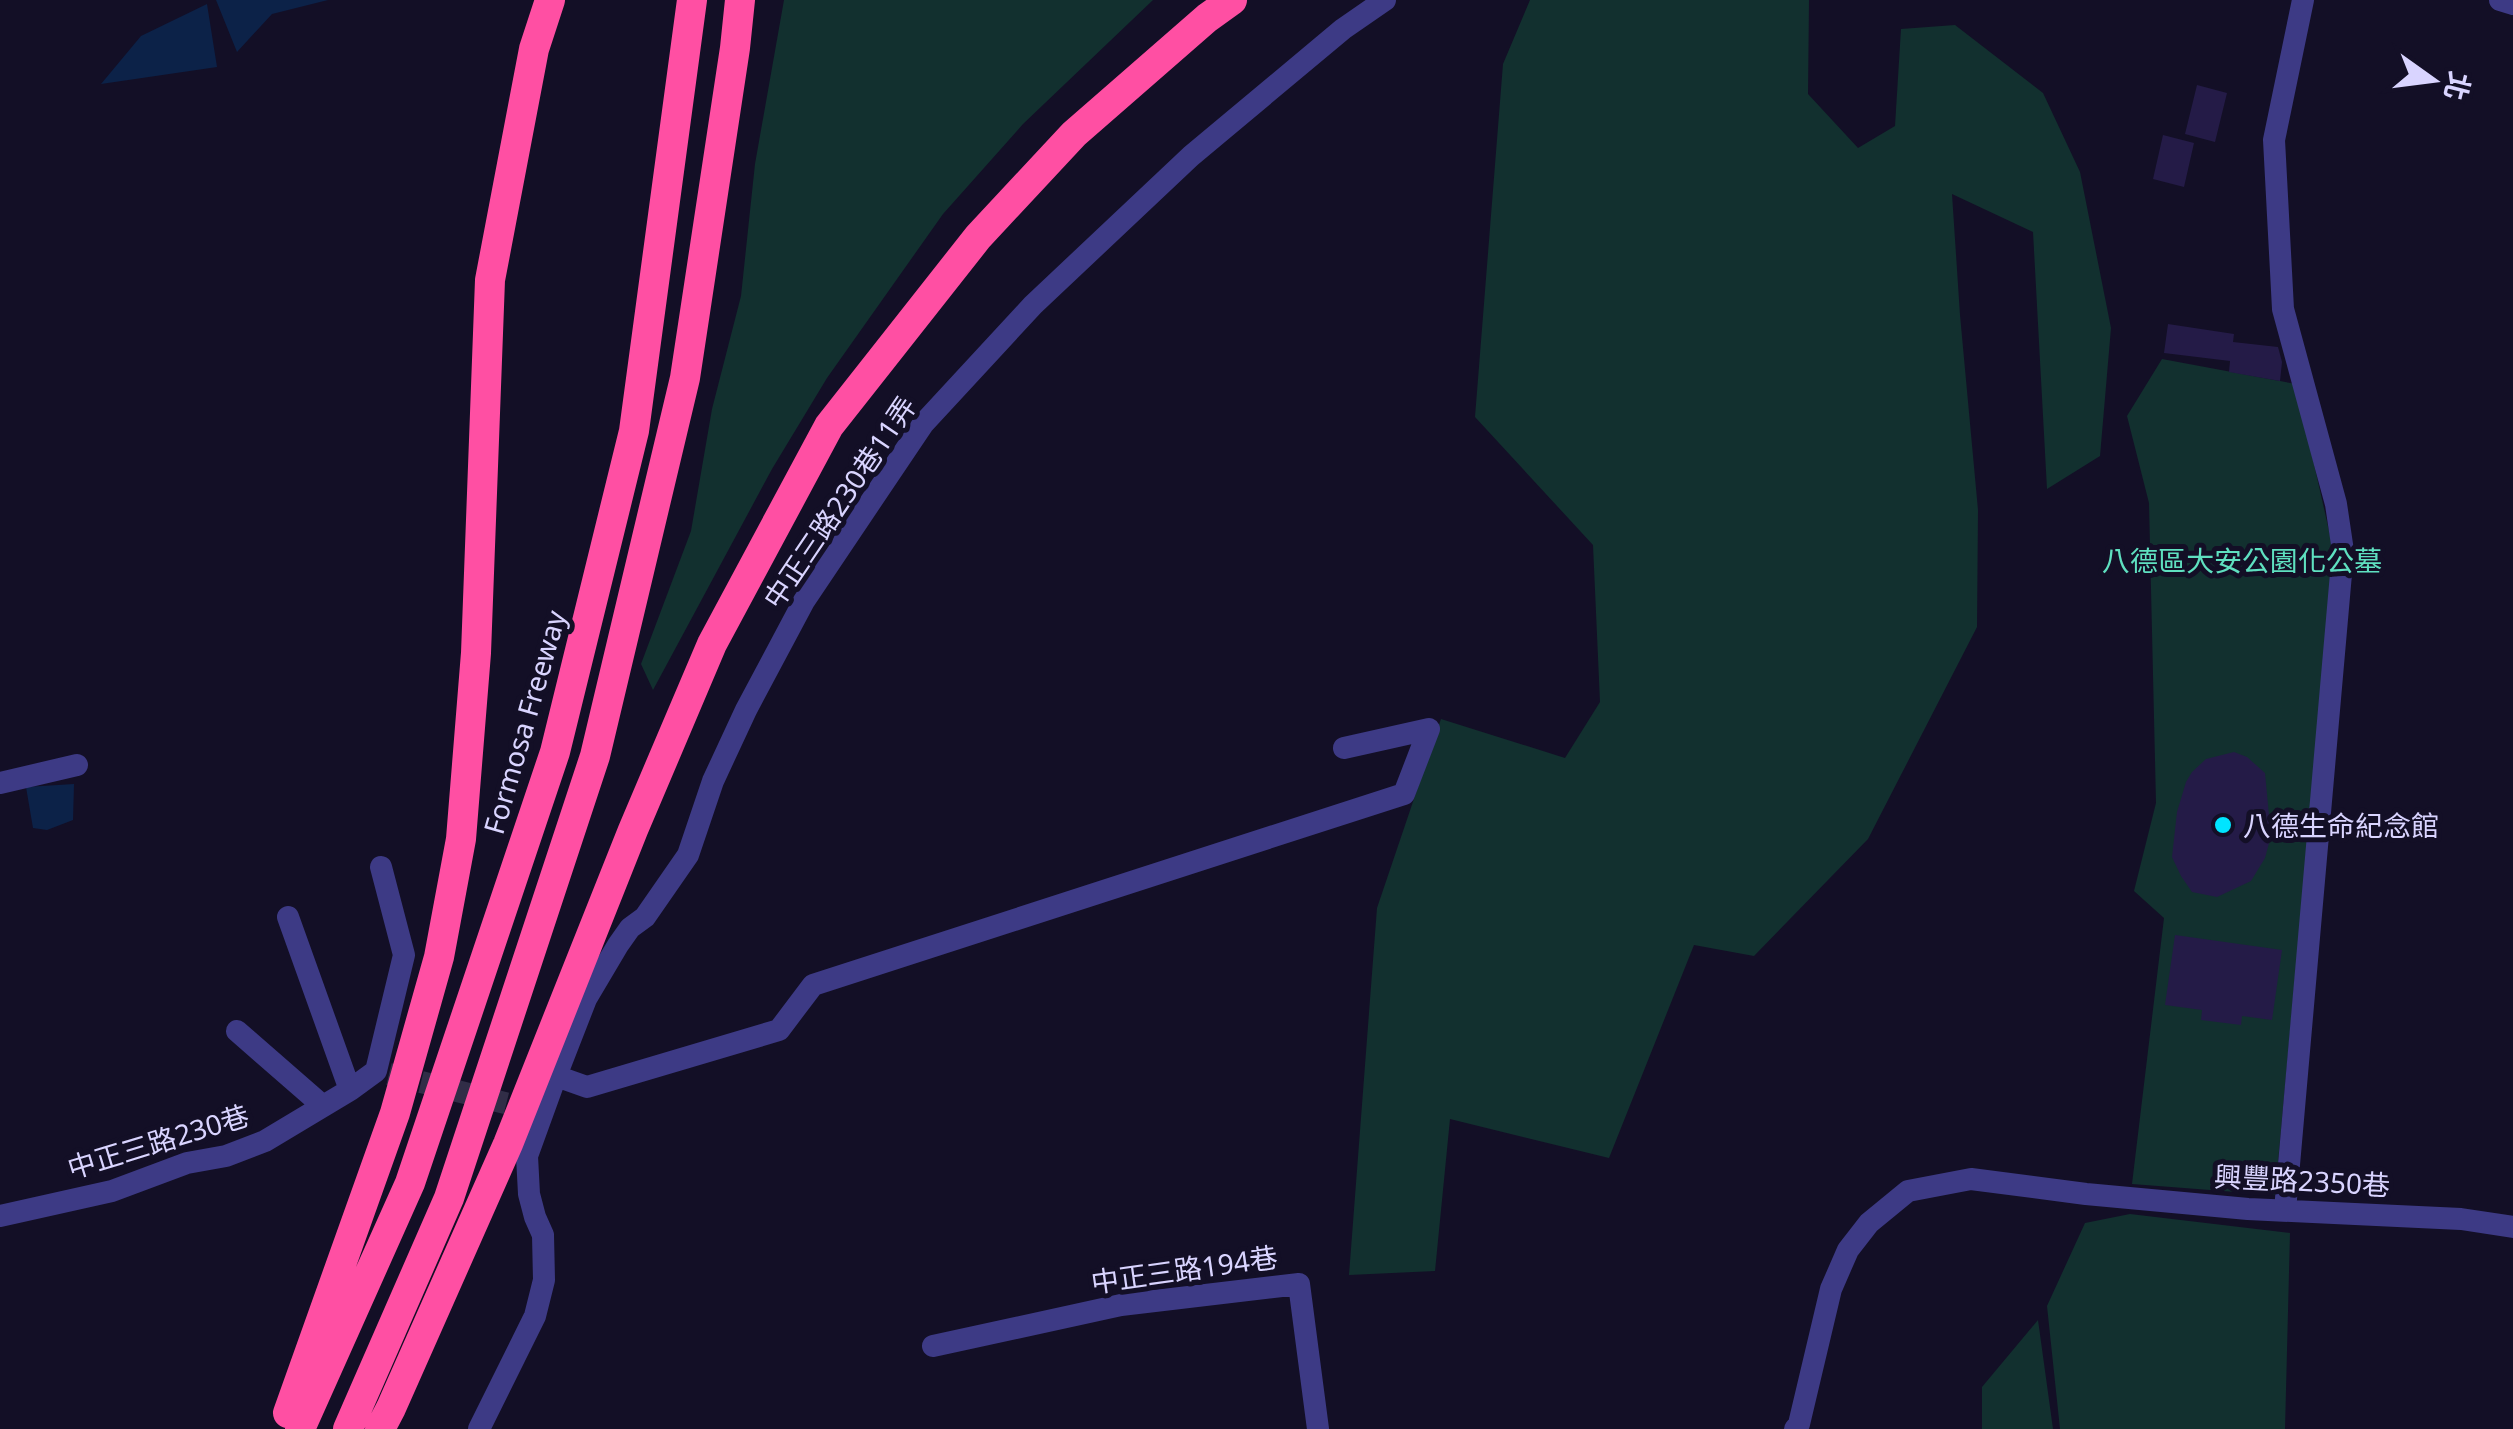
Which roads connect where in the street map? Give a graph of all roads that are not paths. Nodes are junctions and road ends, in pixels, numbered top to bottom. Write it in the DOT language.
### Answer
graph roads {
  1 [pos="550,0"];
  2 [pos="692,0"];
  3 [pos="740,0"];
  4 [pos="1232,0"];
  5 [pos="1385,0"];
  6 [pos="2303,0"];
  7 [pos="2500,0"];
  8 [pos="2513,4"];
  9 [pos="1344,748"];
  10 [pos="77,765"];
  11 [pos="0,783"];
  12 [pos="380,868"];
  13 [pos="288,917"];
  14 [pos="238,1031"];
  15 [pos="556,1076"];
  16 [pos="350,1090"];
  17 [pos="323,1106"];
  18 [pos="2285,1210"];
  19 [pos="0,1216"];
  20 [pos="2513,1226"];
  21 [pos="934,1346"];
  22 [pos="282,1429"];
  23 [pos="300,1429"];
  24 [pos="348,1429"];
  25 [pos="380,1429"];
  26 [pos="480,1429"];
  27 [pos="1318,1429"];
  28 [pos="1795,1429"];
  1 -- 22 [label="highway"];
  2 -- 23 [label="highway, Formosa Freeway"];
  3 -- 24 [label="highway"];
  4 -- 25 [label="highway"];
  5 -- 15 [label="street, 中正三路230巷11弄"];
  6 -- 18 [label="street"];
  7 -- 8 [label="street"];
  9 -- 15 [label="street"];
  10 -- 11 [label="street"];
  12 -- 16 [label="street, 中正三路230巷"];
  13 -- 16 [label="street"];
  14 -- 17 [label="street"];
  15 -- 26 [label="street, 中正三路230巷11弄"];
  16 -- 17 [label="street, 中正三路230巷"];
  17 -- 19 [label="street, 中正三路230巷"];
  18 -- 20 [label="street, 興豐路2350巷"];
  18 -- 28 [label="street, 興豐路2350巷"];
  21 -- 27 [label="street, 中正三路194巷"];
}
